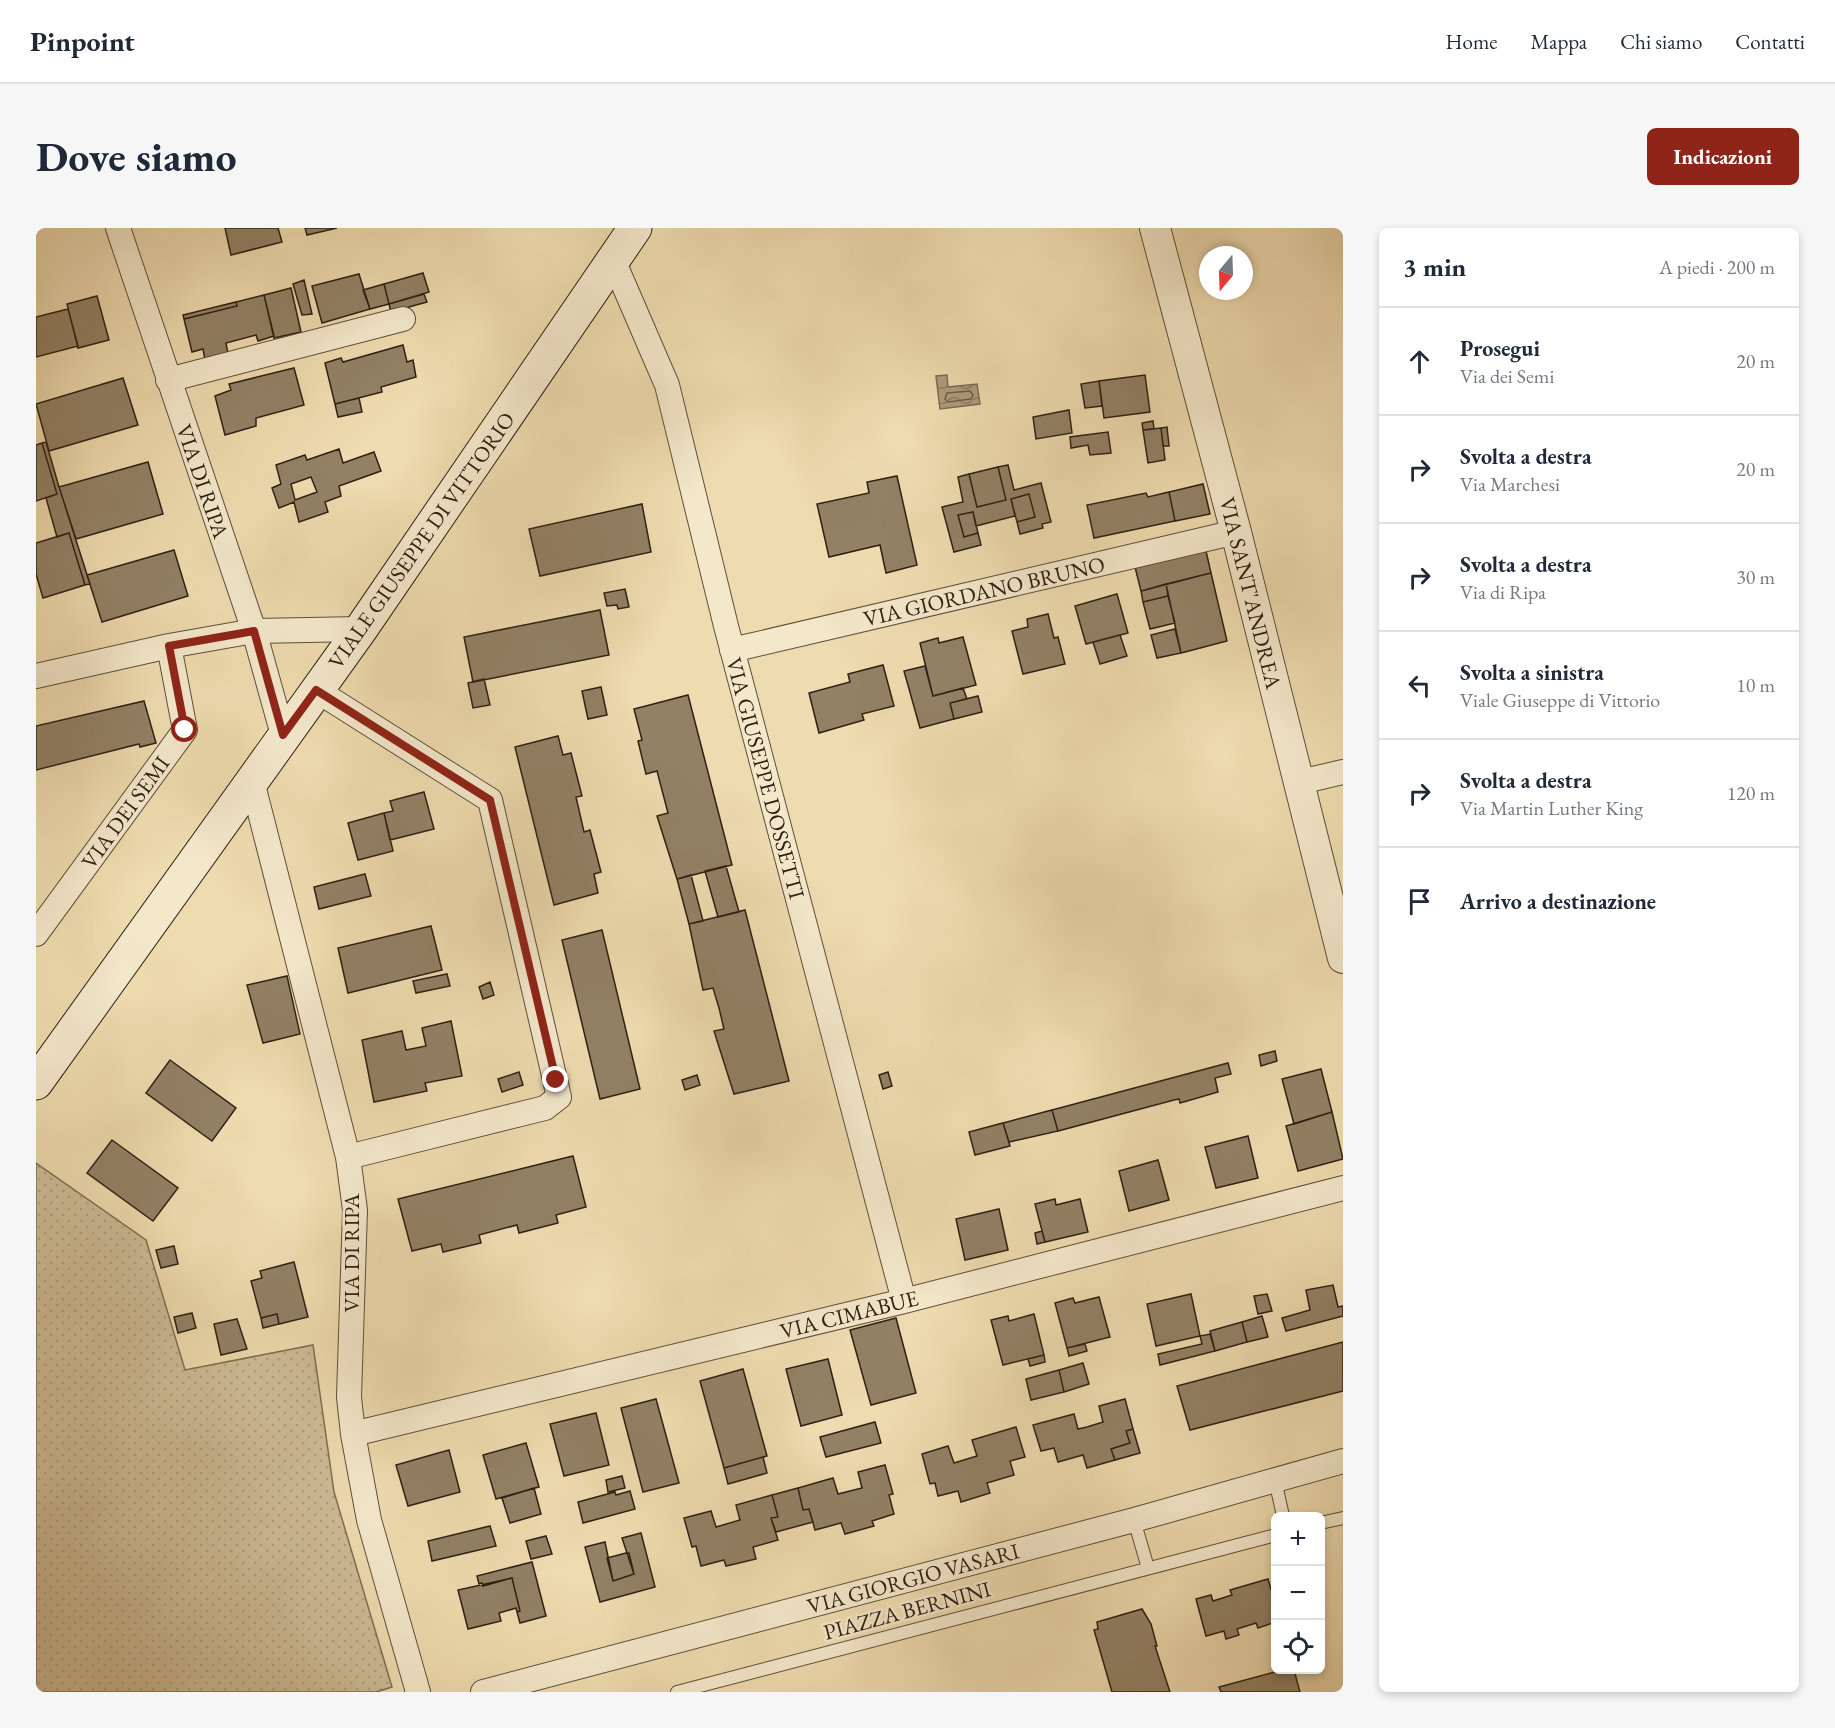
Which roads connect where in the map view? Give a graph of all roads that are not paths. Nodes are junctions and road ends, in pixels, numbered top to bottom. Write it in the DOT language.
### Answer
graph roads {
  1 [pos="118,228"];
  2 [pos="635,228"];
  3 [pos="1155,228"];
  4 [pos="613,260"];
  5 [pos="403,319"];
  6 [pos="168,380"];
  7 [pos="1236,532"];
  8 [pos="361,629"];
  9 [pos="254,631"];
  10 [pos="169,646"];
  11 [pos="732,650"];
  12 [pos="36,675"];
  13 [pos="316,690"];
  14 [pos="283,735"];
  15 [pos="1343,772"];
  16 [pos="252,781"];
  17 [pos="1300,782"];
  18 [pos="36,934"];
  19 [pos="1343,958"];
  20 [pos="36,1083"];
  21 [pos="348,1157"];
  22 [pos="1343,1188"];
  23 [pos="904,1301"];
  24 [pos="353,1434"];
  25 [pos="1343,1461"];
  26 [pos="1275,1480"];
  27 [pos="1283,1512"];
  28 [pos="1343,1518"];
  29 [pos="1134,1520"];
  30 [pos="1325,1522"];
  31 [pos="1271,1536"];
  32 [pos="1148,1568"];
  33 [pos="538,1685"];
  34 [pos="418,1692"];
  35 [pos="483,1692"];
  36 [pos="677,1692"];
  1 -- 6 [label="street, VIA DI RIPA"];
  2 -- 4 [label="main road, VIALE GIUSEPPE DI VITTORIO"];
  3 -- 7 [label="street, VIA SANT'ANDREA"];
  4 -- 8 [label="main road, VIALE GIUSEPPE DI VITTORIO"];
  4 -- 11 [label="street, VIA GIUSEPPE DOSSETTI"];
  5 -- 6 [label="street"];
  6 -- 9 [label="street, VIA DI RIPA"];
  7 -- 11 [label="street, VIA GIORDANO BRUNO"];
  7 -- 17 [label="street, VIA SANT'ANDREA"];
  8 -- 9 [label="street"];
  8 -- 13 [label="main road, VIALE GIUSEPPE DI VITTORIO"];
  9 -- 10 [label="street"];
  9 -- 14 [label="street, VIA DI RIPA"];
  10 -- 12 [label="street"];
  10 -- 18 [label="street, VIA DEI SEMI"];
  11 -- 23 [label="street, VIA GIUSEPPE DOSSETTI"];
  13 -- 14 [label="main road, VIALE GIUSEPPE DI VITTORIO"];
  13 -- 21 [label="street"];
  14 -- 16 [label="main road, VIALE GIUSEPPE DI VITTORIO"];
  15 -- 17 [label="street"];
  16 -- 20 [label="main road, VIALE GIUSEPPE DI VITTORIO"];
  16 -- 21 [label="street, VIA DI RIPA"];
  17 -- 19 [label="street, VIA SANT'ANDREA"];
  21 -- 24 [label="street, VIA DI RIPA"];
  22 -- 23 [label="street, VIA CIMABUE"];
  23 -- 24 [label="street, VIA CIMABUE"];
  24 -- 34 [label="street, VIA DI RIPA"];
  25 -- 26 [label="street, VIA GIORGIO VASARI"];
  26 -- 27 [label="lane"];
  26 -- 29 [label="street, VIA GIORGIO VASARI"];
  28 -- 30 [label="lane"];
  29 -- 32 [label="lane"];
  29 -- 33 [label="street, VIA GIORGIO VASARI"];
  31 -- 32 [label="lane, PIAZZA BERNINI"];
  32 -- 36 [label="lane, PIAZZA BERNINI"];
  33 -- 35 [label="street, VIA GIORGIO VASARI"];
}
